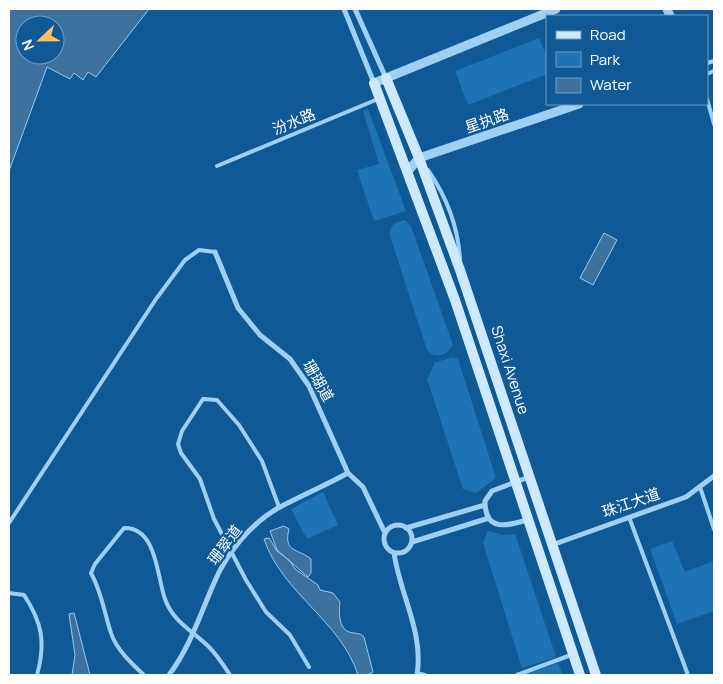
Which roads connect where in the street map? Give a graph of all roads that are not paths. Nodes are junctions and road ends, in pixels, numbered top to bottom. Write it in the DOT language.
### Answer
graph roads {
  1 [pos="344,9"];
  2 [pos="355,9"];
  3 [pos="556,9"];
  4 [pos="386,78"];
  5 [pos="374,83"];
  6 [pos="380,98"];
  7 [pos="708,103"];
  8 [pos="576,105"];
  9 [pos="714,124"];
  10 [pos="419,158"];
  11 [pos="217,166"];
  12 [pos="408,171"];
  13 [pos="215,252"];
  14 [pos="348,472"];
  15 [pos="714,476"];
  16 [pos="529,477"];
  17 [pos="515,481"];
  18 [pos="700,488"];
  19 [pos="485,505"];
  20 [pos="279,507"];
  21 [pos="629,517"];
  22 [pos="489,518"];
  23 [pos="527,520"];
  24 [pos="9,523"];
  25 [pos="406,528"];
  26 [pos="714,529"];
  27 [pos="385,533"];
  28 [pos="412,542"];
  29 [pos="552,546"];
  30 [pos="232,552"];
  31 [pos="394,553"];
  32 [pos="9,593"];
  33 [pos="193,634"];
  34 [pos="573,654"];
  35 [pos="309,667"];
  36 [pos="417,674"];
  37 [pos="37,675"];
  38 [pos="144,675"];
  39 [pos="169,675"];
  40 [pos="230,675"];
  41 [pos="425,675"];
  42 [pos="517,675"];
  43 [pos="580,675"];
  44 [pos="596,675"];
  45 [pos="688,675"];
  1 -- 5 [label="street"];
  2 -- 4 [label="street"];
  3 -- 4 [label="street"];
  4 -- 5 [label="street"];
  4 -- 10 [label="main road, Shaxi Avenue"];
  5 -- 6 [label="main road, Shaxi Avenue"];
  6 -- 11 [label="lane, 汾水路"];
  6 -- 12 [label="main road, Shaxi Avenue"];
  7 -- 9 [label="lane"];
  8 -- 10 [label="street, 星执路"];
  10 -- 12 [label="street"];
  10 -- 16 [label="main road, Shaxi Avenue"];
  12 -- 17 [label="main road, Shaxi Avenue"];
  13 -- 14 [label="street, 珊瑚道"];
  13 -- 24 [label="lane"];
  14 -- 20 [label="street, 珊翠道"];
  14 -- 27 [label="street, 珊瑚道"];
  15 -- 18 [label="street, 珠江大道"];
  16 -- 17 [label="street"];
  16 -- 29 [label="main road, Shaxi Avenue"];
  17 -- 19 [label="street"];
  17 -- 23 [label="main road, Shaxi Avenue"];
  18 -- 21 [label="street, 珠江大道"];
  18 -- 26 [label="lane"];
  19 -- 22 [label="street"];
  19 -- 25 [label="street"];
  20 -- 30 [label="street, 珊翠道"];
  20 -- 30 [label="lane"];
  21 -- 29 [label="street, 珠江大道"];
  21 -- 45 [label="lane"];
  22 -- 23 [label="street"];
  22 -- 28 [label="street"];
  23 -- 34 [label="main road, Shaxi Avenue"];
  25 -- 27 [label="street"];
  25 -- 28 [label="street"];
  27 -- 31 [label="street"];
  28 -- 31 [label="street"];
  29 -- 44 [label="main road, Shaxi Avenue"];
  30 -- 33 [label="street, 珊翠道"];
  30 -- 35 [label="lane"];
  31 -- 36 [label="street"];
  32 -- 37 [label="lane"];
  33 -- 38 [label="lane"];
  33 -- 39 [label="street, 珊翠道"];
  33 -- 40 [label="lane"];
  34 -- 42 [label="lane"];
  34 -- 43 [label="main road, Shaxi Avenue"];
  36 -- 41 [label="lane"];
}
